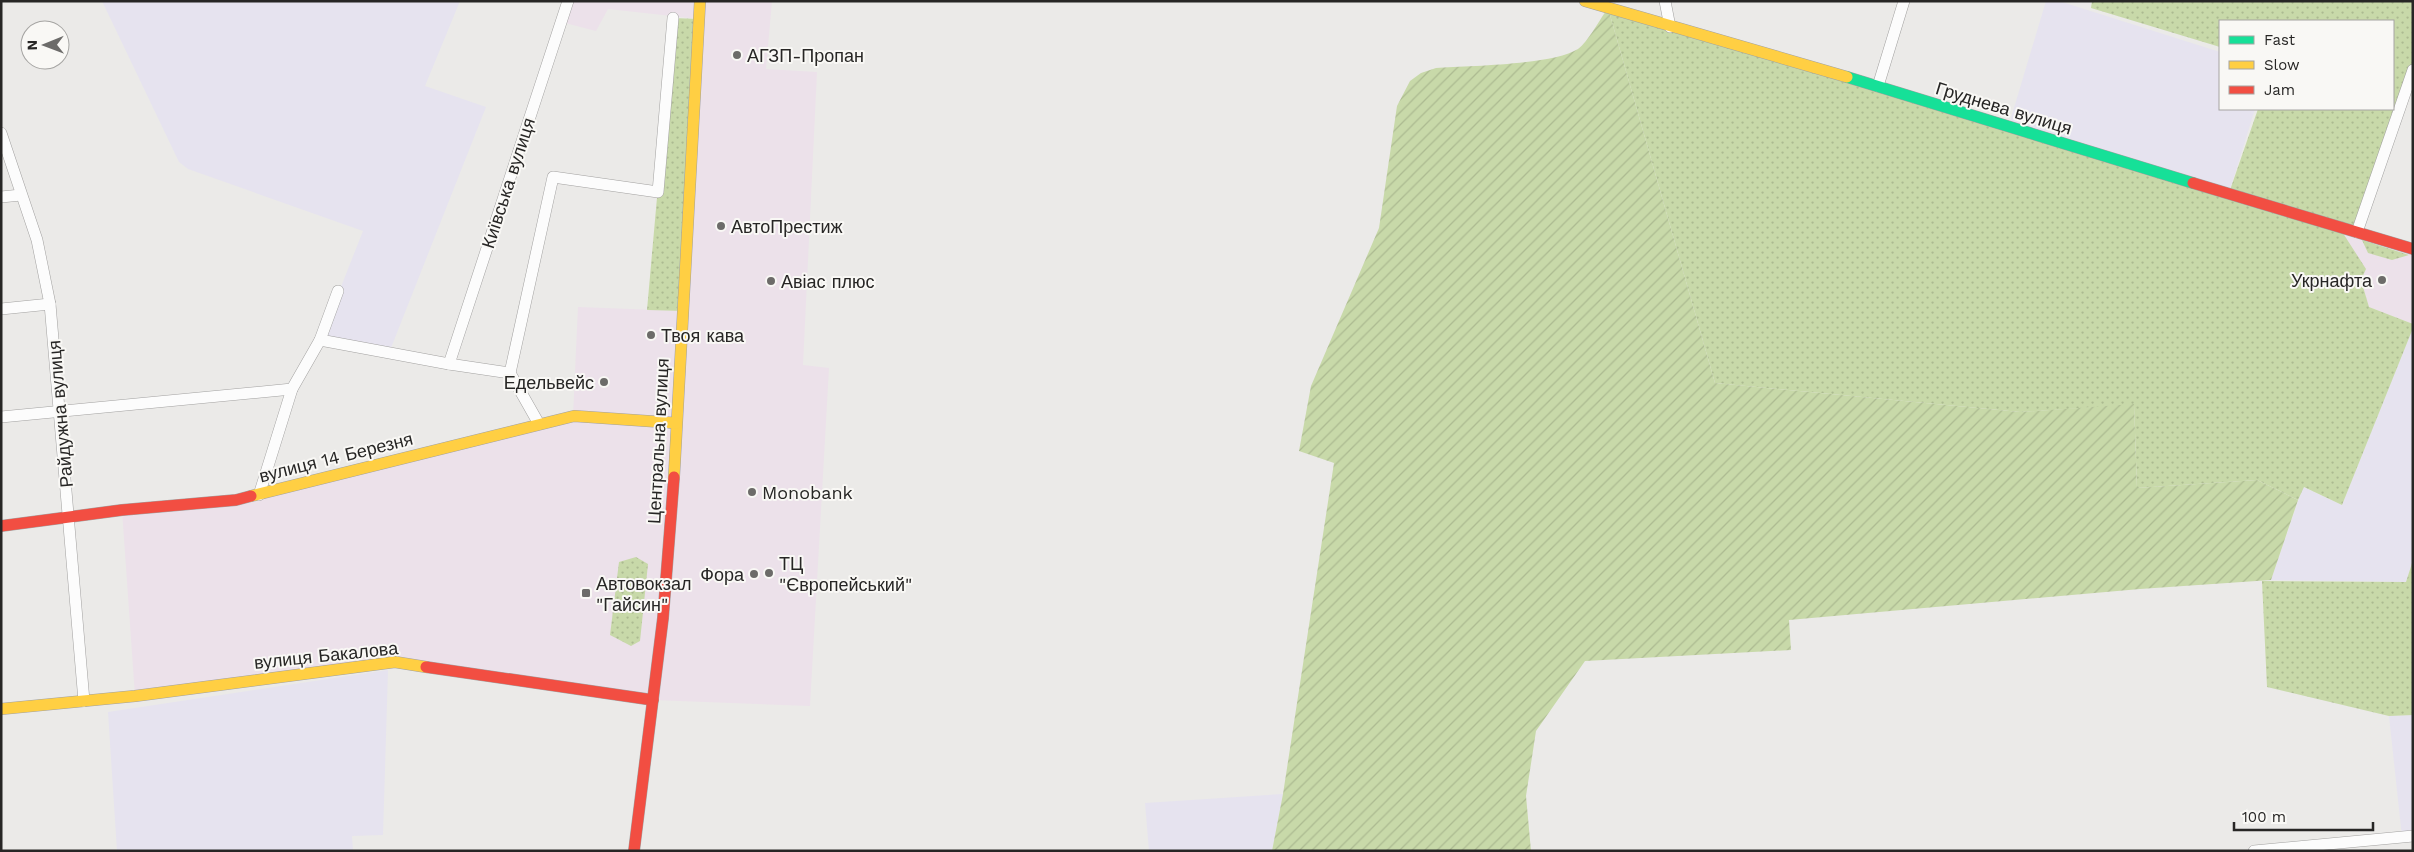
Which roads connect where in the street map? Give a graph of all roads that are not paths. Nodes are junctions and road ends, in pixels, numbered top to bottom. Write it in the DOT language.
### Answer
graph roads {
  1 [pos="568,1"];
  2 [pos="700,1"];
  3 [pos="1665,1"];
  4 [pos="1904,1"];
  5 [pos="1586,2"];
  6 [pos="674,18"];
  7 [pos="1670,27"];
  8 [pos="2413,70"];
  9 [pos="1878,86"];
  10 [pos="1,133"];
  11 [pos="21,194"];
  12 [pos="1,197"];
  13 [pos="2357,232"];
  14 [pos="2413,249"];
  15 [pos="338,291"];
  16 [pos="50,304"];
  17 [pos="1,308"];
  18 [pos="320,340"];
  19 [pos="449,364"];
  20 [pos="510,373"];
  21 [pos="292,389"];
  22 [pos="59,410"];
  23 [pos="1,417"];
  24 [pos="676,423"];
  25 [pos="539,424"];
  26 [pos="259,495"];
  27 [pos="69,518"];
  28 [pos="1,526"];
  29 [pos="653,700"];
  30 [pos="84,701"];
  31 [pos="1,709"];
  32 [pos="2413,836"];
  33 [pos="634,851"];
  34 [pos="2254,851"];
  1 -- 19 [label="street, Київська вулиця"];
  2 -- 24 [label="main road, Центральна вулиця"];
  3 -- 7 [label="street"];
  4 -- 9 [label="street"];
  5 -- 7 [label="main road, Груднева вулиця"];
  6 -- 20 [label="street"];
  7 -- 9 [label="main road, Груднева вулиця"];
  8 -- 13 [label="street"];
  9 -- 13 [label="main road, Груднева вулиця"];
  10 -- 11 [label="street, Райдужна вулиця"];
  11 -- 12 [label="street"];
  11 -- 16 [label="street, Райдужна вулиця"];
  13 -- 14 [label="main road, Груднева вулиця"];
  15 -- 18 [label="street"];
  16 -- 17 [label="street"];
  16 -- 22 [label="street, Райдужна вулиця"];
  18 -- 19 [label="street"];
  18 -- 21 [label="street"];
  19 -- 20 [label="street"];
  20 -- 25 [label="street"];
  21 -- 22 [label="street"];
  21 -- 26 [label="street"];
  22 -- 23 [label="street"];
  22 -- 27 [label="street, Райдужна вулиця"];
  24 -- 25 [label="main road, вулиця 14 Березня"];
  24 -- 29 [label="main road, Центральна вулиця"];
  25 -- 26 [label="main road, вулиця 14 Березня"];
  26 -- 27 [label="main road, вулиця 14 Березня"];
  27 -- 28 [label="main road, вулиця 14 Березня"];
  27 -- 30 [label="street, Райдужна вулиця"];
  29 -- 30 [label="main road, вулиця Бакалова"];
  29 -- 33 [label="main road, Центральна вулиця"];
  30 -- 31 [label="main road, вулиця Бакалова"];
  32 -- 34 [label="street"];
}
